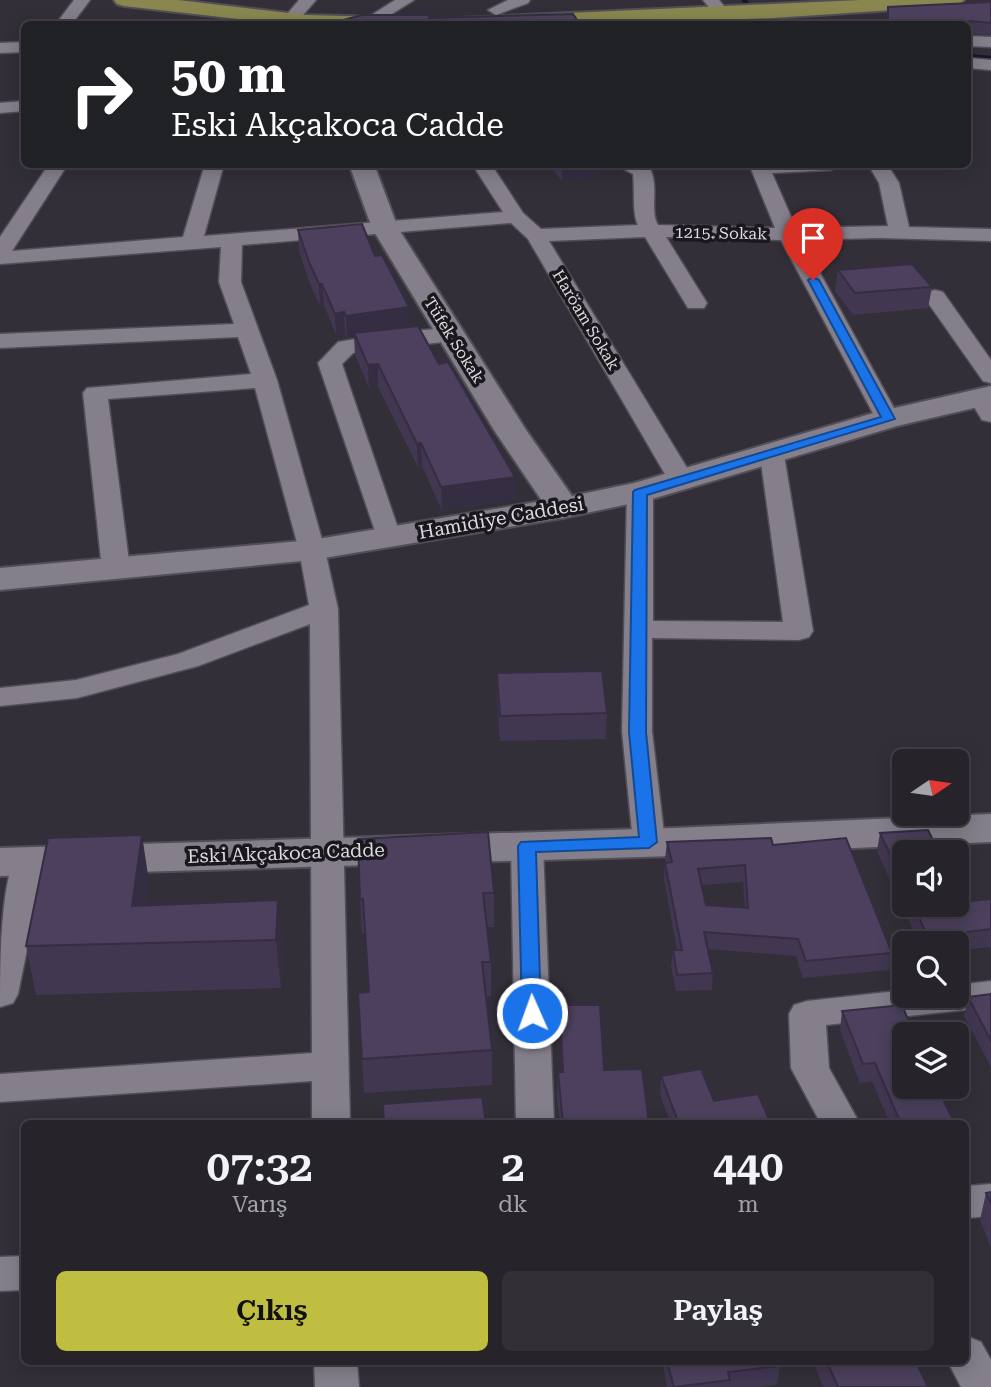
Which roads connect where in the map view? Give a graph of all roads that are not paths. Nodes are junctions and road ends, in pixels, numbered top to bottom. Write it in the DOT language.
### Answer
graph roads {
  1 [pos="82,0"];
  2 [pos="124,0"];
  3 [pos="406,0"];
  4 [pos="522,0"];
  5 [pos="954,0"];
  6 [pos="496,10"];
  7 [pos="725,13"];
  8 [pos="303,16"];
  9 [pos="66,21"];
  10 [pos="349,21"];
  11 [pos="370,21"];
  12 [pos="532,21"];
  13 [pos="971,41"];
  14 [pos="991,42"];
  15 [pos="21,47"];
  16 [pos="0,48"];
  17 [pos="971,64"];
  18 [pos="991,65"];
  19 [pos="21,106"];
  20 [pos="0,108"];
  21 [pos="56,168"];
  22 [pos="214,168"];
  23 [pos="362,168"];
  24 [pos="484,168"];
  25 [pos="632,168"];
  26 [pos="760,168"];
  27 [pos="880,168"];
  28 [pos="516,217"];
  29 [pos="648,225"];
  30 [pos="385,228"];
  31 [pos="900,233"];
  32 [pos="788,234"];
  33 [pos="991,235"];
  34 [pos="536,236"];
  35 [pos="232,239"];
  36 [pos="192,242"];
  37 [pos="0,256"];
  38 [pos="935,297"];
  39 [pos="696,303"];
  40 [pos="246,330"];
  41 [pos="451,335"];
  42 [pos="0,341"];
  43 [pos="265,380"];
  44 [pos="988,396"];
  45 [pos="888,419"];
  46 [pos="772,455"];
  47 [pos="682,481"];
  48 [pos="640,492"];
  49 [pos="563,508"];
  50 [pos="388,537"];
  51 [pos="312,550"];
  52 [pos="116,569"];
  53 [pos="0,579"];
  54 [pos="324,609"];
  55 [pos="637,629"];
  56 [pos="0,697"];
  57 [pos="991,828"];
  58 [pos="649,842"];
  59 [pos="527,846"];
  60 [pos="327,852"];
  61 [pos="14,861"];
  62 [pos="0,994"];
  63 [pos="991,994"];
  64 [pos="330,1066"];
  65 [pos="0,1088"];
  66 [pos="331,1120"];
  67 [pos="535,1120"];
  68 [pos="839,1120"];
  69 [pos="991,1200"];
  70 [pos="969,1202"];
  71 [pos="21,1273"];
  72 [pos="0,1274"];
  73 [pos="969,1361"];
  74 [pos="336,1365"];
  75 [pos="337,1387"];
  76 [pos="983,1387"];
  1 -- 9 [label="street"];
  2 -- 8 [label="main road"];
  3 -- 11 [label="street"];
  4 -- 6 [label="street"];
  5 -- 7 [label="main road"];
  7 -- 12 [label="main road"];
  8 -- 10 [label="main road"];
  13 -- 14 [label="street"];
  15 -- 16 [label="street"];
  17 -- 18 [label="street"];
  19 -- 20 [label="street"];
  21 -- 37 [label="street"];
  22 -- 36 [label="street"];
  23 -- 30 [label="street, Tüfek Sokak"];
  24 -- 28 [label="street, Haröam Sokak"];
  25 -- 29 [label="street"];
  26 -- 32 [label="street"];
  27 -- 31 [label="street"];
  28 -- 30 [label="street"];
  28 -- 34 [label="street, Haröam Sokak"];
  29 -- 32 [label="street, 1215. Sokak"];
  29 -- 34 [label="street, 1215. Sokak"];
  29 -- 39 [label="street"];
  30 -- 35 [label="street"];
  30 -- 41 [label="street, Tüfek Sokak"];
  31 -- 32 [label="street, 1215. Sokak"];
  31 -- 33 [label="street, 1215. Sokak"];
  32 -- 45 [label="street"];
  34 -- 47 [label="street, Haröam Sokak"];
  35 -- 36 [label="street"];
  35 -- 40 [label="street"];
  36 -- 37 [label="street"];
  38 -- 44 [label="street"];
  40 -- 42 [label="street"];
  40 -- 43 [label="street"];
  41 -- 49 [label="street, Tüfek Sokak"];
  41 -- 50 [label="street"];
  43 -- 51 [label="street"];
  43 -- 52 [label="street"];
  44 -- 45 [label="street, Hamidiye Caddesi"];
  45 -- 46 [label="street, Hamidiye Caddesi"];
  46 -- 47 [label="street, Hamidiye Caddesi"];
  46 -- 55 [label="street"];
  47 -- 48 [label="street, Hamidiye Caddesi"];
  48 -- 49 [label="street, Hamidiye Caddesi"];
  48 -- 55 [label="street"];
  49 -- 50 [label="street, Hamidiye Caddesi"];
  50 -- 51 [label="street, Hamidiye Caddesi"];
  51 -- 52 [label="street, Hamidiye Caddesi"];
  51 -- 54 [label="street"];
  52 -- 53 [label="street, Hamidiye Caddesi"];
  54 -- 56 [label="street"];
  54 -- 60 [label="street"];
  55 -- 58 [label="street"];
  57 -- 58 [label="street, Eski Akçakoca Cadde"];
  58 -- 59 [label="street, Eski Akçakoca Cadde"];
  59 -- 60 [label="street, Eski Akçakoca Cadde"];
  59 -- 67 [label="street"];
  60 -- 61 [label="street, Eski Akçakoca Cadde"];
  60 -- 64 [label="street"];
  61 -- 62 [label="street"];
  63 -- 68 [label="street"];
  64 -- 65 [label="street"];
  64 -- 66 [label="street"];
  69 -- 70 [label="street"];
  71 -- 72 [label="street"];
  73 -- 76 [label="street"];
  74 -- 75 [label="street"];
}
